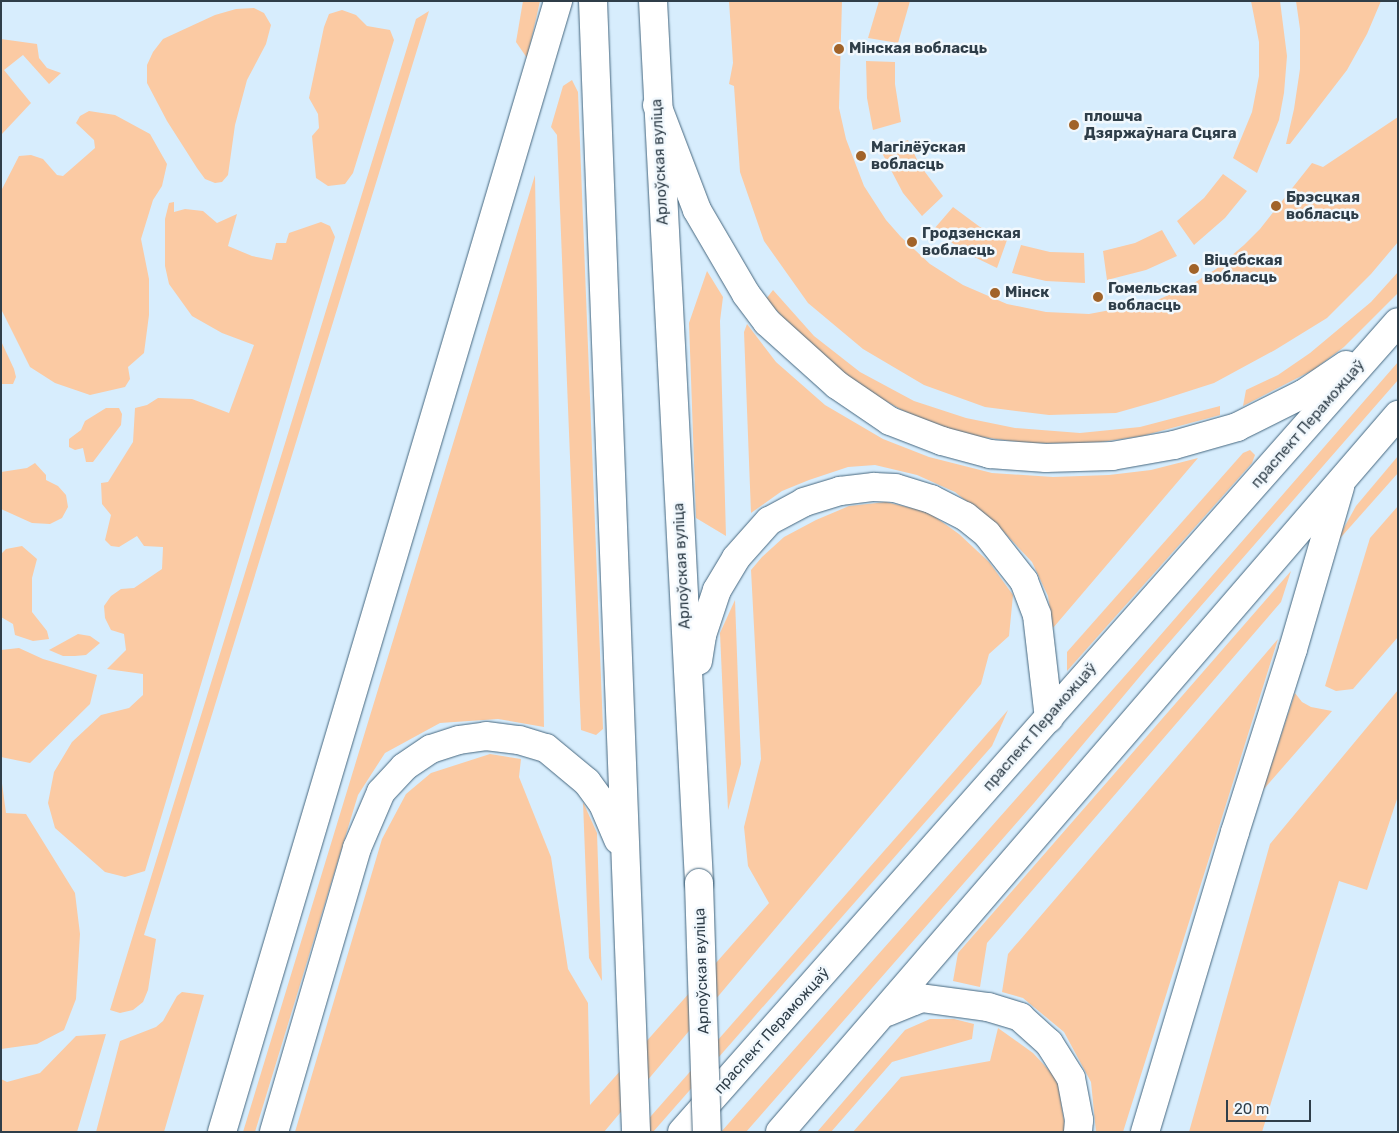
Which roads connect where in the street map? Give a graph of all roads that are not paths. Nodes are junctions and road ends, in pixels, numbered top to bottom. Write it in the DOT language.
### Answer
graph roads {
  1 [pos="558,1"];
  2 [pos="593,1"];
  3 [pos="653,1"];
  4 [pos="657,105"];
  5 [pos="1398,322"];
  6 [pos="1379,343"];
  7 [pos="1398,415"];
  8 [pos="1342,479"];
  9 [pos="1048,718"];
  10 [pos="691,720"];
  11 [pos="626,858"];
  12 [pos="883,1013"];
  13 [pos="222,1132"];
  14 [pos="274,1132"];
  15 [pos="636,1132"];
  16 [pos="682,1132"];
  17 [pos="707,1132"];
  18 [pos="780,1132"];
  19 [pos="1078,1132"];
  20 [pos="1145,1132"];
  1 -- 13 [label="main road"];
  2 -- 11 [label="main road"];
  3 -- 4 [label="main road, Арлоўская вуліца"];
  4 -- 6 [label="main road"];
  4 -- 10 [label="main road, Арлоўская вуліца"];
  5 -- 6 [label="main road, праспект Пераможцаў"];
  6 -- 9 [label="main road, праспект Пераможцаў"];
  7 -- 8 [label="main road"];
  8 -- 12 [label="main road"];
  8 -- 20 [label="main road"];
  9 -- 10 [label="main road"];
  9 -- 16 [label="main road, праспект Пераможцаў"];
  10 -- 17 [label="main road, Арлоўская вуліца, bridge"];
  11 -- 14 [label="main road"];
  11 -- 15 [label="main road"];
  12 -- 18 [label="main road"];
  12 -- 19 [label="main road"];
}
